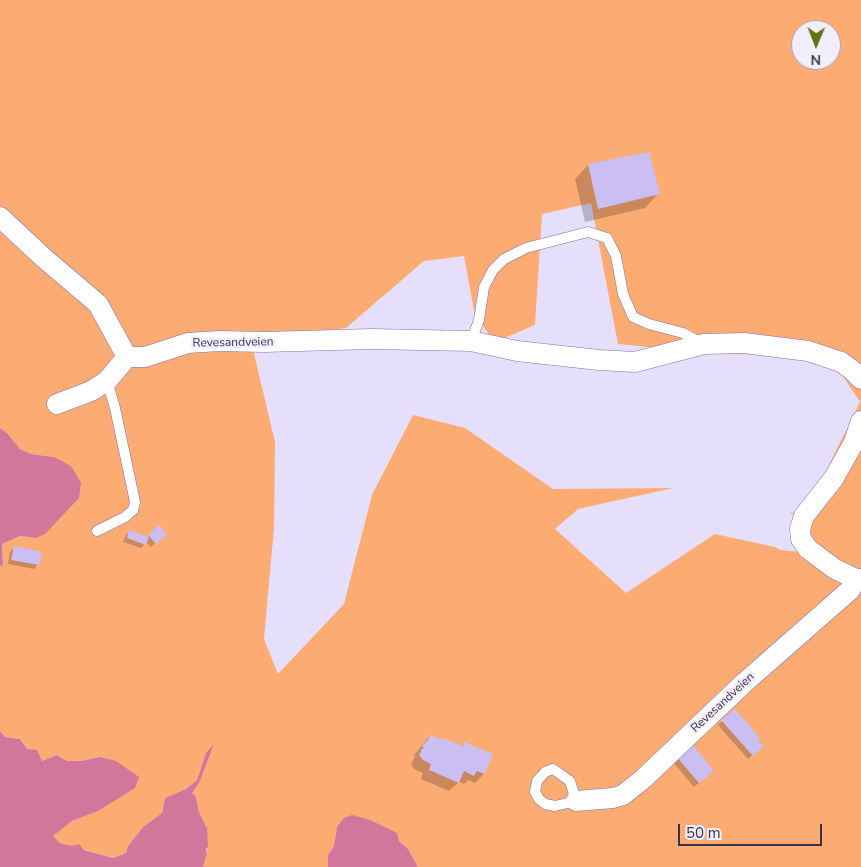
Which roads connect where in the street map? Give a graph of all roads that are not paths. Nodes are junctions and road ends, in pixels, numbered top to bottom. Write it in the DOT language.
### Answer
graph roads {
  1 [pos="0,217"];
  2 [pos="472,341"];
  3 [pos="704,344"];
  4 [pos="127,357"];
  5 [pos="861,379"];
  6 [pos="107,381"];
  7 [pos="57,404"];
  8 [pos="861,421"];
  9 [pos="97,531"];
  10 [pos="859,579"];
  11 [pos="576,801"];
  1 -- 4 [label="street"];
  2 -- 3 [label="street, Revesandveien"];
  2 -- 3 [label="lane, Revesandveien"];
  2 -- 4 [label="street, Revesandveien"];
  3 -- 5 [label="street, Revesandveien"];
  4 -- 6 [label="street"];
  6 -- 7 [label="street"];
  6 -- 9 [label="lane"];
  8 -- 10 [label="street, Revesandveien"];
  10 -- 11 [label="street, Revesandveien"];
}
